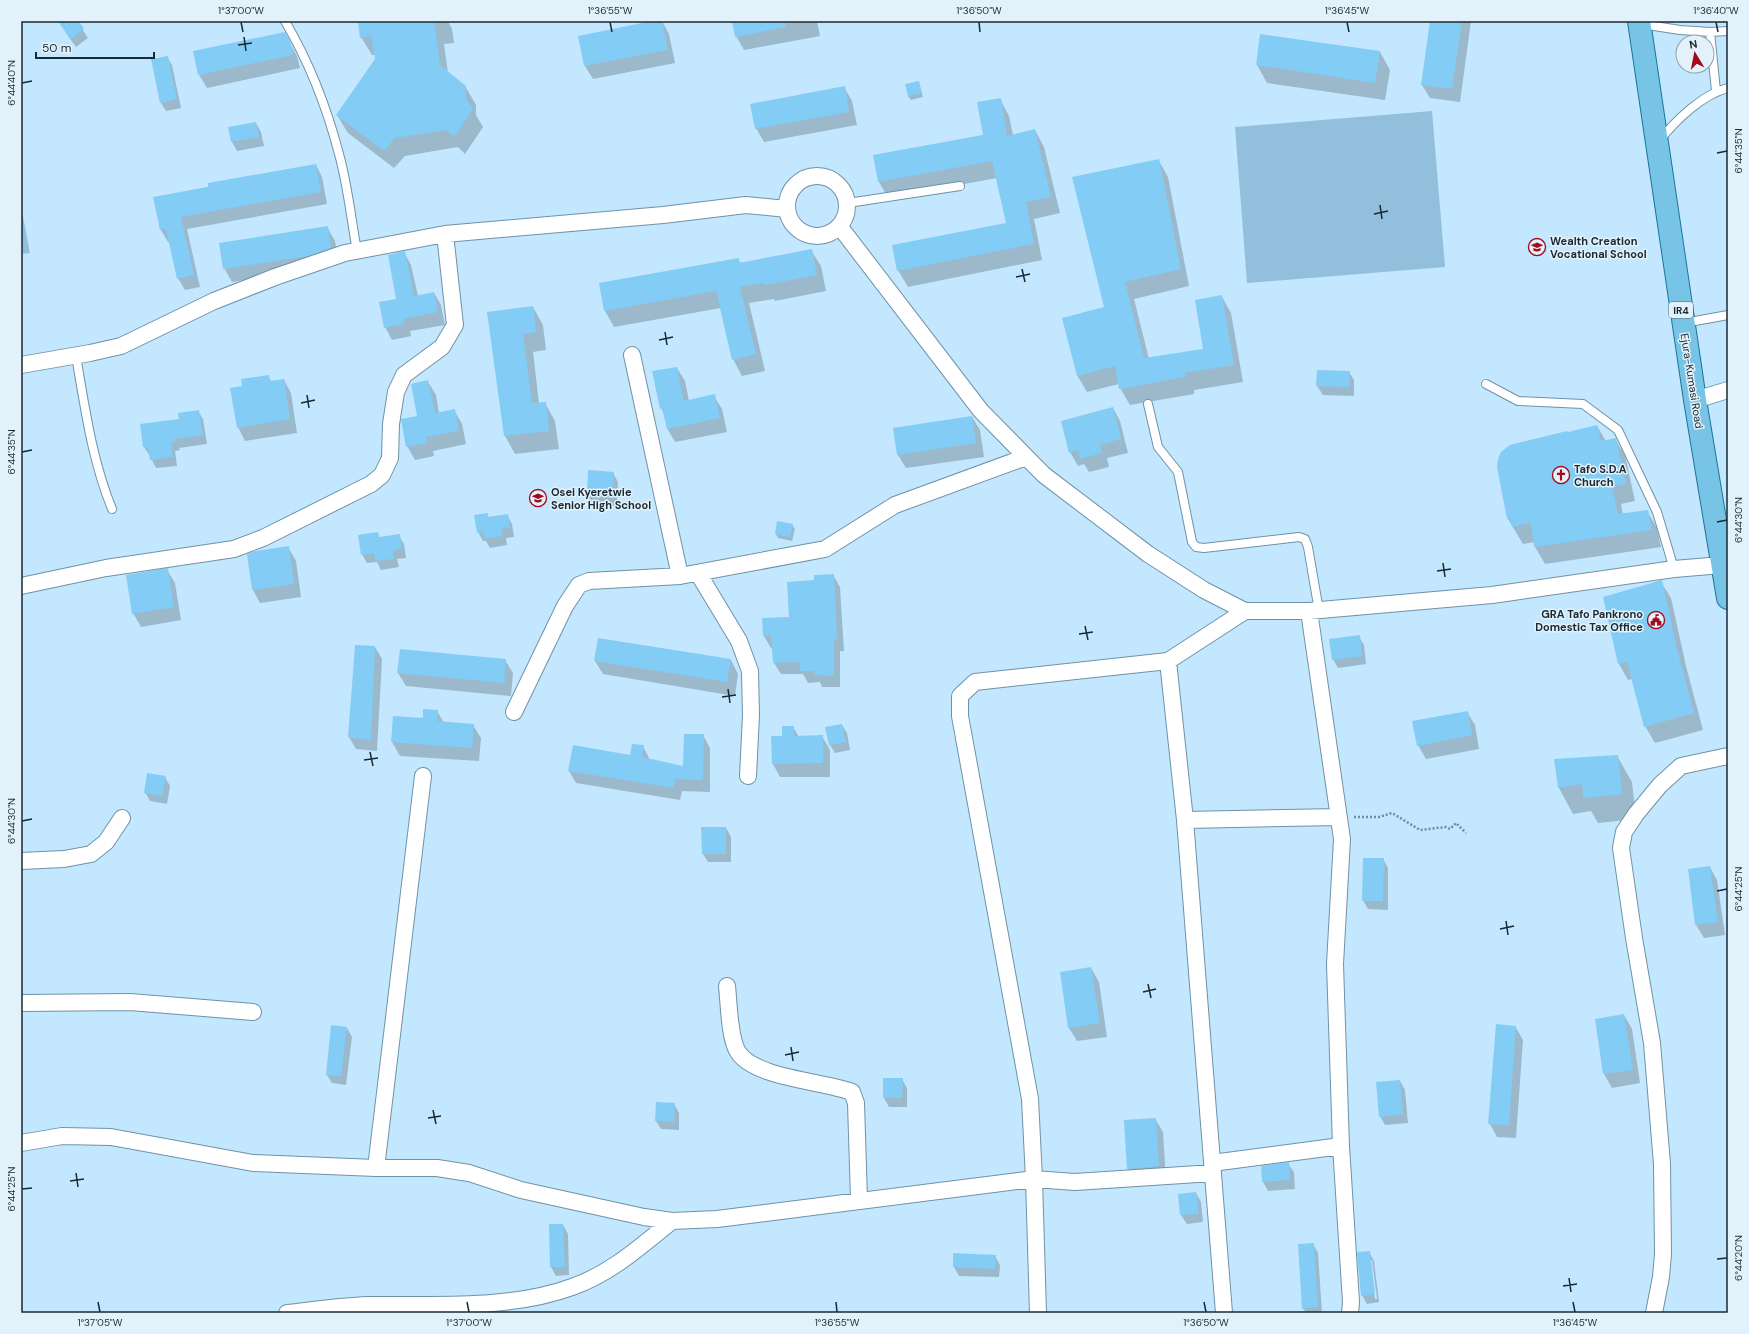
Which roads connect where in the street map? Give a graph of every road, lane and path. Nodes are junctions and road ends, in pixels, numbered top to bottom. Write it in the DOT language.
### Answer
graph roads {
  1 [pos="285,21"];
  2 [pos="1639,23"];
  3 [pos="1728,31"];
  4 [pos="1710,32"];
  5 [pos="1728,88"];
  6 [pos="1716,91"];
  7 [pos="1657,144"];
  8 [pos="960,186"];
  9 [pos="848,203"];
  10 [pos="787,209"];
  11 [pos="840,227"];
  12 [pos="445,234"];
  13 [pos="357,251"];
  14 [pos="1728,315"];
  15 [pos="1683,323"];
  16 [pos="632,355"];
  17 [pos="76,356"];
  18 [pos="21,365"];
  19 [pos="1486,384"];
  20 [pos="1728,390"];
  21 [pos="1695,400"];
  22 [pos="1148,404"];
  23 [pos="1026,457"];
  24 [pos="112,510"];
  25 [pos="1724,556"];
  26 [pos="1674,569"];
  27 [pos="698,573"];
  28 [pos="680,576"];
  29 [pos="21,586"];
  30 [pos="1728,598"];
  31 [pos="1245,610"];
  32 [pos="1314,611"];
  33 [pos="1168,661"];
  34 [pos="514,712"];
  35 [pos="1728,756"];
  36 [pos="423,776"];
  37 [pos="748,776"];
  38 [pos="1346,817"];
  39 [pos="122,818"];
  40 [pos="1185,820"];
  41 [pos="1466,833"];
  42 [pos="21,861"];
  43 [pos="727,986"];
  44 [pos="21,1003"];
  45 [pos="253,1012"];
  46 [pos="21,1143"];
  47 [pos="1340,1146"];
  48 [pos="376,1168"];
  49 [pos="1213,1168"];
  50 [pos="1034,1179"];
  51 [pos="859,1200"];
  52 [pos="672,1221"];
  53 [pos="287,1313"];
  54 [pos="1038,1313"];
  55 [pos="1224,1313"];
  56 [pos="1350,1313"];
  57 [pos="1654,1313"];
  1 -- 13 [label="lane"];
  2 -- 4 [label="lane"];
  2 -- 7 [label="main road, Ejura-Kumasi Road / IR4"];
  3 -- 4 [label="lane"];
  4 -- 6 [label="lane"];
  5 -- 6 [label="lane"];
  6 -- 7 [label="lane"];
  7 -- 15 [label="main road, Ejura-Kumasi Road / IR4"];
  8 -- 9 [label="lane"];
  9 -- 10 [label="street"];
  9 -- 11 [label="street"];
  10 -- 11 [label="street"];
  10 -- 12 [label="street"];
  11 -- 23 [label="street"];
  12 -- 13 [label="street"];
  12 -- 29 [label="street"];
  13 -- 17 [label="street"];
  14 -- 15 [label="lane"];
  15 -- 21 [label="main road, Ejura-Kumasi Road / IR4"];
  16 -- 28 [label="street"];
  17 -- 18 [label="street"];
  17 -- 24 [label="lane"];
  19 -- 26 [label="lane"];
  20 -- 21 [label="street"];
  21 -- 25 [label="main road, Ejura-Kumasi Road / IR4"];
  22 -- 32 [label="lane"];
  23 -- 27 [label="street"];
  23 -- 31 [label="street"];
  25 -- 26 [label="street"];
  25 -- 30 [label="main road, Ejura-Kumasi Road / IR4"];
  26 -- 32 [label="street"];
  27 -- 28 [label="street"];
  27 -- 37 [label="street"];
  28 -- 34 [label="street"];
  31 -- 32 [label="street"];
  31 -- 33 [label="street"];
  32 -- 38 [label="street"];
  33 -- 40 [label="street"];
  33 -- 50 [label="street"];
  35 -- 57 [label="street"];
  36 -- 48 [label="street"];
  38 -- 40 [label="street"];
  38 -- 41 [label="path"];
  38 -- 47 [label="street"];
  39 -- 42 [label="street"];
  40 -- 49 [label="street"];
  43 -- 51 [label="street"];
  44 -- 45 [label="street"];
  46 -- 48 [label="street"];
  47 -- 49 [label="street"];
  47 -- 56 [label="street"];
  48 -- 52 [label="street"];
  49 -- 50 [label="street"];
  49 -- 55 [label="street"];
  50 -- 51 [label="street"];
  50 -- 54 [label="street"];
  51 -- 52 [label="street"];
  52 -- 53 [label="street"];
}
